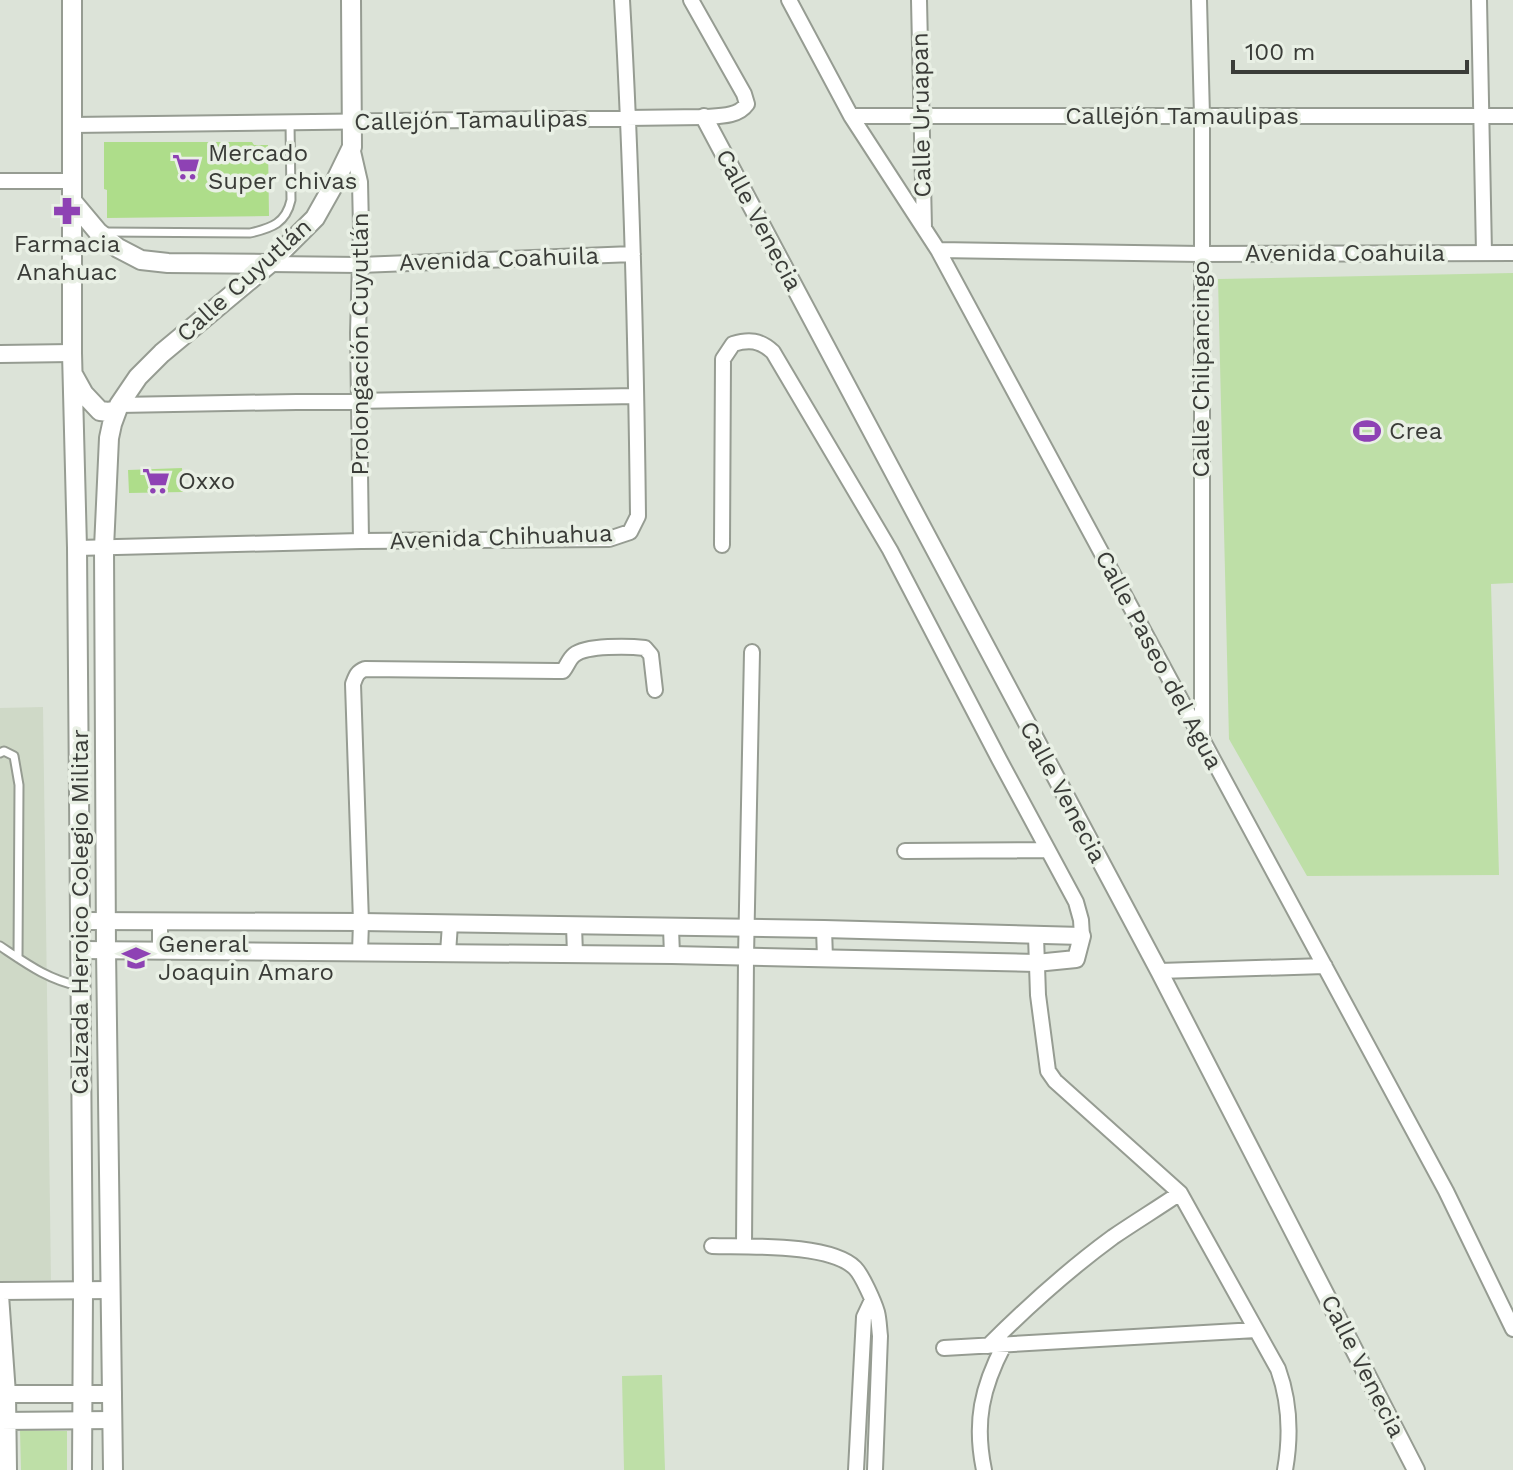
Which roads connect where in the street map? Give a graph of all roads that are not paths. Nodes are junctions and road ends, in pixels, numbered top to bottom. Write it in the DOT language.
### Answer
graph roads {
  1 [pos="72,0"];
  2 [pos="351,0"];
  3 [pos="622,0"];
  4 [pos="691,0"];
  5 [pos="789,0"];
  6 [pos="919,0"];
  7 [pos="1199,0"];
  8 [pos="1479,0"];
  9 [pos="851,116"];
  10 [pos="921,116"];
  11 [pos="1202,116"];
  12 [pos="1483,116"];
  13 [pos="1513,116"];
  14 [pos="704,117"];
  15 [pos="628,118"];
  16 [pos="352,121"];
  17 [pos="290,122"];
  18 [pos="72,125"];
  19 [pos="352,147"];
  20 [pos="0,181"];
  21 [pos="72,181"];
  22 [pos="72,201"];
  23 [pos="924,230"];
  24 [pos="98,232"];
  25 [pos="938,250"];
  26 [pos="1484,253"];
  27 [pos="1513,253"];
  28 [pos="633,254"];
  29 [pos="1201,254"];
  30 [pos="269,264"];
  31 [pos="360,265"];
  32 [pos="72,353"];
  33 [pos="0,354"];
  34 [pos="72,373"];
  35 [pos="636,396"];
  36 [pos="359,401"];
  37 [pos="118,407"];
  38 [pos="361,541"];
  39 [pos="722,545"];
  40 [pos="77,548"];
  41 [pos="104,548"];
  42 [pos="752,652"];
  43 [pos="655,690"];
  44 [pos="1202,739"];
  45 [pos="0,753"];
  46 [pos="1048,850"];
  47 [pos="905,851"];
  48 [pos="81,921"];
  49 [pos="106,921"];
  50 [pos="160,921"];
  51 [pos="361,922"];
  52 [pos="450,924"];
  53 [pos="574,926"];
  54 [pos="671,928"];
  55 [pos="747,929"];
  56 [pos="824,929"];
  57 [pos="1036,936"];
  58 [pos="1082,936"];
  59 [pos="0,946"];
  60 [pos="106,949"];
  61 [pos="80,950"];
  62 [pos="160,950"];
  63 [pos="360,952"];
  64 [pos="448,953"];
  65 [pos="575,954"];
  66 [pos="672,955"];
  67 [pos="746,957"];
  68 [pos="18,958"];
  69 [pos="825,958"];
  70 [pos="1036,963"];
  71 [pos="1325,966"];
  72 [pos="1159,971"];
  73 [pos="81,987"];
  74 [pos="1180,1193"];
  75 [pos="712,1246"];
  76 [pos="744,1246"];
  77 [pos="111,1290"];
  78 [pos="83,1292"];
  79 [pos="0,1293"];
  80 [pos="872,1300"];
  81 [pos="1513,1329"];
  82 [pos="1256,1330"];
  83 [pos="1004,1345"];
  84 [pos="988,1346"];
  85 [pos="944,1348"];
  86 [pos="83,1393"];
  87 [pos="3,1394"];
  88 [pos="113,1394"];
  89 [pos="83,1420"];
  90 [pos="113,1420"];
  91 [pos="4,1421"];
  92 [pos="8,1470"];
  93 [pos="82,1470"];
  94 [pos="113,1470"];
  95 [pos="856,1470"];
  96 [pos="875,1470"];
  97 [pos="984,1470"];
  98 [pos="1285,1470"];
  99 [pos="1416,1470"];
  1 -- 18 [label="main road, Calzada Heroico Colegio Militar"];
  2 -- 16 [label="main road, Calle Cuyutlán"];
  3 -- 15 [label="street, Avenida Chihuahua"];
  4 -- 14 [label="street, Callejón Tamaulipas"];
  5 -- 9 [label="street, Calle Paseo del Agua"];
  6 -- 10 [label="street, Calle Uruapan"];
  7 -- 11 [label="street, Calle Chilpancingo"];
  8 -- 12 [label="street"];
  9 -- 10 [label="street, Callejón Tamaulipas"];
  9 -- 23 [label="street, Calle Paseo del Agua"];
  10 -- 11 [label="street, Callejón Tamaulipas"];
  10 -- 23 [label="street, Calle Uruapan"];
  11 -- 12 [label="street, Callejón Tamaulipas"];
  11 -- 29 [label="street, Calle Chilpancingo"];
  12 -- 13 [label="street, Callejón Tamaulipas"];
  12 -- 26 [label="street"];
  14 -- 15 [label="street, Callejón Tamaulipas"];
  14 -- 72 [label="street, Calle Venecia"];
  15 -- 16 [label="street, Callejón Tamaulipas"];
  15 -- 28 [label="street, Avenida Chihuahua"];
  16 -- 17 [label="street, Callejón Tamaulipas"];
  16 -- 19 [label="main road, Calle Cuyutlán"];
  17 -- 18 [label="street, Callejón Tamaulipas"];
  17 -- 24 [label="lane"];
  18 -- 21 [label="main road, Calzada Heroico Colegio Militar"];
  19 -- 30 [label="main road, Calle Cuyutlán"];
  19 -- 31 [label="street, Prolongación Cuyutlán"];
  20 -- 21 [label="street"];
  21 -- 22 [label="main road, Calzada Heroico Colegio Militar"];
  22 -- 24 [label="main road"];
  22 -- 32 [label="main road, Calzada Heroico Colegio Militar"];
  23 -- 25 [label="street, Calle Paseo del Agua"];
  24 -- 30 [label="main road"];
  25 -- 29 [label="street, Avenida Coahuila"];
  25 -- 44 [label="street, Calle Paseo del Agua"];
  26 -- 27 [label="street, Avenida Coahuila"];
  26 -- 29 [label="street, Avenida Coahuila"];
  28 -- 31 [label="street, Avenida Coahuila"];
  28 -- 35 [label="street, Avenida Chihuahua"];
  29 -- 44 [label="street, Calle Chilpancingo"];
  30 -- 31 [label="street, Avenida Coahuila"];
  30 -- 37 [label="main road, Calle Cuyutlán"];
  31 -- 36 [label="street, Prolongación Cuyutlán"];
  32 -- 33 [label="street"];
  32 -- 34 [label="main road, Calzada Heroico Colegio Militar"];
  34 -- 37 [label="main road"];
  34 -- 40 [label="main road, Calzada Heroico Colegio Militar"];
  35 -- 36 [label="street"];
  35 -- 38 [label="street, Avenida Chihuahua"];
  36 -- 37 [label="street"];
  36 -- 38 [label="street, Prolongación Cuyutlán"];
  37 -- 41 [label="main road, Calzada Heroico Colegio Militar"];
  38 -- 41 [label="street, Avenida Chihuahua"];
  39 -- 46 [label="street"];
  40 -- 41 [label="street, Avenida Chihuahua"];
  40 -- 48 [label="main road, Calzada Heroico Colegio Militar"];
  41 -- 49 [label="main road, Calzada Heroico Colegio Militar"];
  42 -- 55 [label="street"];
  43 -- 51 [label="street"];
  44 -- 71 [label="street, Calle Paseo del Agua"];
  45 -- 68 [label="lane"];
  46 -- 47 [label="street"];
  46 -- 58 [label="street"];
  48 -- 49 [label="street"];
  48 -- 61 [label="main road, Calzada Heroico Colegio Militar"];
  49 -- 50 [label="street"];
  49 -- 60 [label="main road, Calzada Heroico Colegio Militar"];
  50 -- 51 [label="street"];
  50 -- 62 [label="street"];
  51 -- 52 [label="street"];
  51 -- 63 [label="street"];
  52 -- 53 [label="street"];
  52 -- 64 [label="street"];
  53 -- 54 [label="street"];
  53 -- 65 [label="street"];
  54 -- 55 [label="street"];
  54 -- 66 [label="street"];
  55 -- 56 [label="street"];
  55 -- 67 [label="street"];
  56 -- 57 [label="street"];
  56 -- 69 [label="street"];
  57 -- 58 [label="street"];
  57 -- 70 [label="street"];
  58 -- 70 [label="street"];
  59 -- 68 [label="lane"];
  60 -- 61 [label="street"];
  60 -- 62 [label="street"];
  60 -- 77 [label="main road, Calzada Heroico Colegio Militar"];
  61 -- 73 [label="main road, Calzada Heroico Colegio Militar"];
  62 -- 63 [label="street"];
  63 -- 64 [label="street"];
  64 -- 65 [label="street"];
  65 -- 66 [label="street"];
  66 -- 67 [label="street"];
  67 -- 69 [label="street"];
  67 -- 76 [label="street"];
  68 -- 73 [label="lane"];
  69 -- 70 [label="street"];
  70 -- 74 [label="street"];
  71 -- 72 [label="street"];
  71 -- 81 [label="street, Calle Paseo del Agua"];
  72 -- 99 [label="street, Calle Venecia"];
  73 -- 78 [label="main road, Calzada Heroico Colegio Militar"];
  74 -- 82 [label="street"];
  74 -- 84 [label="street"];
  75 -- 76 [label="street"];
  76 -- 80 [label="street"];
  77 -- 78 [label="street"];
  77 -- 88 [label="main road, Calzada Heroico Colegio Militar"];
  78 -- 79 [label="street"];
  78 -- 86 [label="main road, Calzada Heroico Colegio Militar"];
  79 -- 87 [label="street"];
  80 -- 95 [label="street"];
  80 -- 96 [label="street"];
  82 -- 83 [label="street"];
  82 -- 98 [label="street"];
  83 -- 84 [label="street"];
  83 -- 97 [label="street"];
  84 -- 85 [label="street"];
  86 -- 87 [label="street"];
  86 -- 88 [label="street"];
  86 -- 89 [label="main road, Calzada Heroico Colegio Militar"];
  87 -- 91 [label="street"];
  88 -- 90 [label="main road, Calzada Heroico Colegio Militar"];
  89 -- 90 [label="street"];
  89 -- 91 [label="street"];
  89 -- 93 [label="main road, Calzada Heroico Colegio Militar"];
  90 -- 94 [label="main road, Calzada Heroico Colegio Militar"];
  91 -- 92 [label="street"];
}
